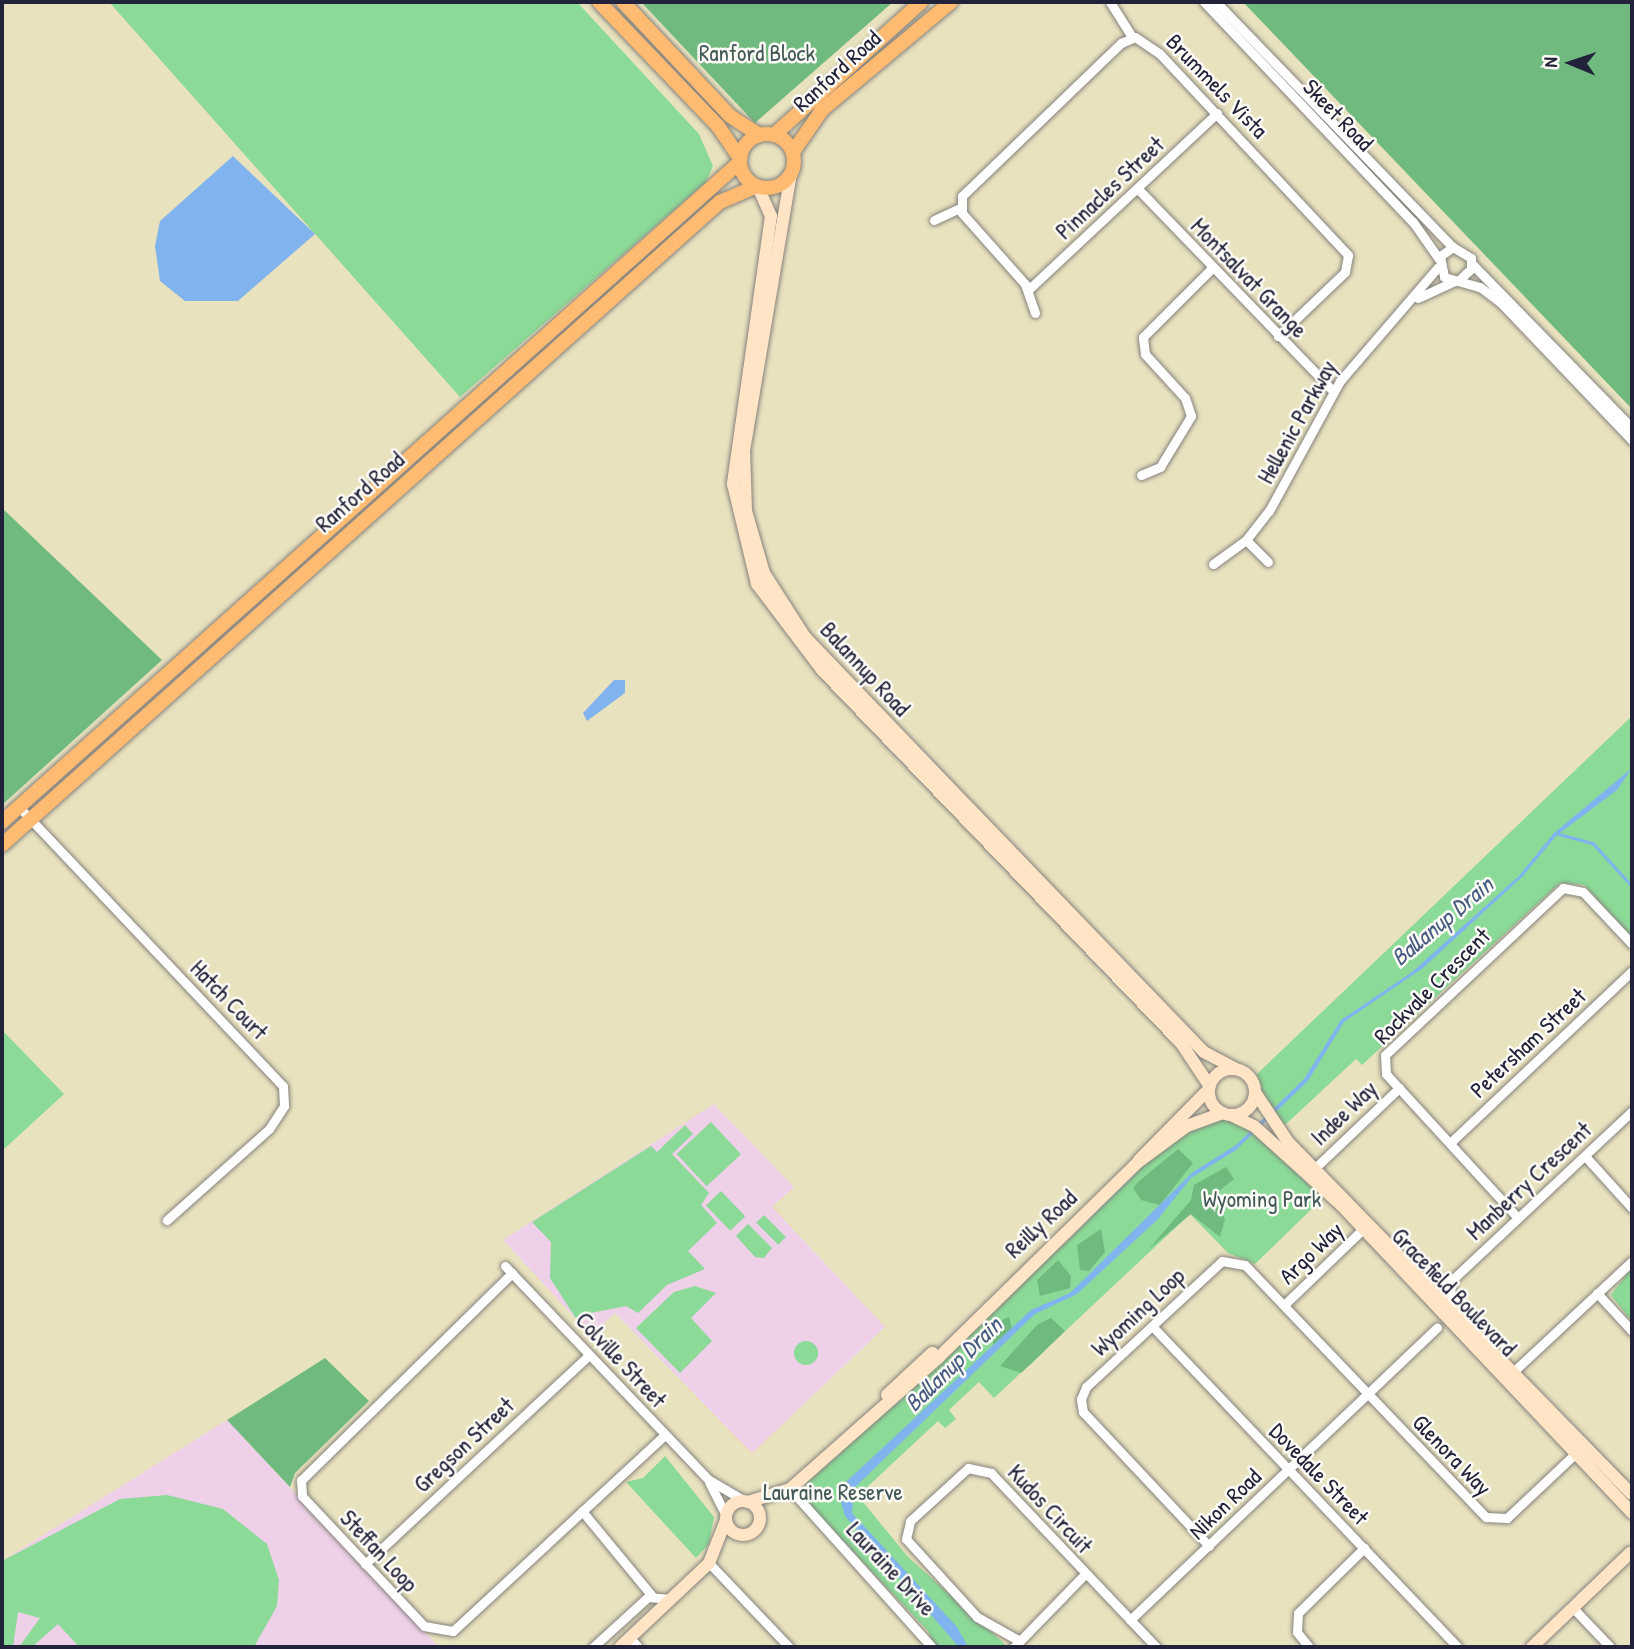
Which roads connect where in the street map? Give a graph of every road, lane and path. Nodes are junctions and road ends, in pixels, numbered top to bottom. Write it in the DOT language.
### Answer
graph roads {
  1 [pos="598,2"];
  2 [pos="623,2"];
  3 [pos="921,2"];
  4 [pos="951,2"];
  5 [pos="1110,2"];
  6 [pos="1204,2"];
  7 [pos="1216,2"];
  8 [pos="1132,37"];
  9 [pos="1217,113"];
  10 [pos="766,135"];
  11 [pos="793,152"];
  12 [pos="740,160"];
  13 [pos="791,173"];
  14 [pos="757,187"];
  15 [pos="1138,189"];
  16 [pos="960,208"];
  17 [pos="934,220"];
  18 [pos="1453,247"];
  19 [pos="1439,263"];
  20 [pos="1472,264"];
  21 [pos="1212,268"];
  22 [pos="1457,281"];
  23 [pos="1028,290"];
  24 [pos="1416,299"];
  25 [pos="1035,313"];
  26 [pos="1278,336"];
  27 [pos="1333,391"];
  28 [pos="1632,428"];
  29 [pos="1632,440"];
  30 [pos="1140,475"];
  31 [pos="1246,540"];
  32 [pos="1268,562"];
  33 [pos="1213,564"];
  34 [pos="841,682"];
  35 [pos="24,813"];
  36 [pos="2,822"];
  37 [pos="2,845"];
  38 [pos="1632,944"];
  39 [pos="1632,971"];
  40 [pos="1236,1069"];
  41 [pos="1209,1088"];
  42 [pos="1399,1088"];
  43 [pos="1255,1092"];
  44 [pos="1632,1111"];
  45 [pos="1227,1114"];
  46 [pos="1450,1143"];
  47 [pos="1585,1156"];
  48 [pos="1137,1163"];
  49 [pos="1315,1167"];
  50 [pos="1632,1208"];
  51 [pos="1518,1218"];
  52 [pos="167,1220"];
  53 [pos="1364,1228"];
  54 [pos="1632,1261"];
  55 [pos="509,1269"];
  56 [pos="1429,1280"];
  57 [pos="1452,1280"];
  58 [pos="1597,1293"];
  59 [pos="1283,1305"];
  60 [pos="1443,1305"];
  61 [pos="1152,1326"];
  62 [pos="1456,1326"];
  63 [pos="1437,1328"];
  64 [pos="1632,1331"];
  65 [pos="589,1354"];
  66 [pos="1514,1371"];
  67 [pos="1367,1394"];
  68 [pos="665,1435"];
  69 [pos="1577,1452"];
  70 [pos="1289,1470"];
  71 [pos="709,1480"];
  72 [pos="790,1489"];
  73 [pos="1632,1494"];
  74 [pos="776,1497"];
  75 [pos="747,1501"];
  76 [pos="582,1511"];
  77 [pos="1632,1513"];
  78 [pos="726,1518"];
  79 [pos="760,1520"];
  80 [pos="745,1535"];
  81 [pos="1209,1546"];
  82 [pos="1364,1548"];
  83 [pos="718,1551"];
  84 [pos="1632,1551"];
  85 [pos="709,1563"];
  86 [pos="365,1564"];
  87 [pos="1085,1574"];
  88 [pos="652,1596"];
  89 [pos="670,1600"];
  90 [pos="1574,1609"];
  91 [pos="1130,1620"];
  92 [pos="629,1644"];
  93 [pos="1016,1644"];
  94 [pos="593,1647"];
  95 [pos="789,1647"];
  96 [pos="933,1647"];
  97 [pos="1156,1647"];
  98 [pos="1309,1647"];
  99 [pos="1458,1647"];
  100 [pos="1532,1647"];
  101 [pos="1610,1647"];
  1 -- 12 [label="main road"];
  2 -- 10 [label="main road"];
  3 -- 10 [label="main road, Ranford Road"];
  4 -- 11 [label="main road, Ranford Road"];
  5 -- 8 [label="street"];
  6 -- 19 [label="street, Skeet Road"];
  7 -- 18 [label="street, Skeet Road"];
  8 -- 9 [label="street, Brummels Vista"];
  8 -- 16 [label="street, Brummels Vista"];
  9 -- 15 [label="street, Pinnacles Street"];
  9 -- 26 [label="street, Brummels Vista"];
  10 -- 11 [label="main road"];
  10 -- 12 [label="main road"];
  11 -- 13 [label="main road"];
  12 -- 14 [label="main road"];
  12 -- 35 [label="main road, Ranford Road"];
  13 -- 14 [label="main road"];
  13 -- 34 [label="street, Balannup Road"];
  14 -- 34 [label="street, Balannup Road"];
  14 -- 35 [label="main road, Ranford Road"];
  15 -- 21 [label="street, Montsalvat Grange"];
  15 -- 23 [label="street, Pinnacles Street"];
  16 -- 17 [label="street"];
  16 -- 23 [label="street"];
  18 -- 19 [label="street, Hellenic Parkway"];
  18 -- 20 [label="street, Skeet Road"];
  19 -- 22 [label="street, Skeet Road"];
  19 -- 24 [label="street, Hellenic Parkway"];
  20 -- 22 [label="street"];
  20 -- 28 [label="street"];
  21 -- 26 [label="street, Montsalvat Grange"];
  21 -- 30 [label="street"];
  22 -- 24 [label="street, Hellenic Parkway"];
  22 -- 29 [label="street"];
  23 -- 25 [label="street"];
  24 -- 27 [label="street, Hellenic Parkway"];
  26 -- 27 [label="street, Montsalvat Grange"];
  27 -- 31 [label="street, Hellenic Parkway"];
  31 -- 32 [label="street"];
  31 -- 33 [label="street, Hellenic Parkway"];
  34 -- 40 [label="street, Balannup Road"];
  34 -- 41 [label="street, Balannup Road"];
  35 -- 36 [label="main road, Ranford Road"];
  35 -- 37 [label="main road, Ranford Road"];
  35 -- 52 [label="street, Hatch Court"];
  38 -- 42 [label="street, Rockvale Crescent"];
  39 -- 46 [label="street, Petersham Street"];
  40 -- 41 [label="street"];
  40 -- 43 [label="street"];
  41 -- 45 [label="street"];
  41 -- 48 [label="street, Reilly Road"];
  42 -- 46 [label="street, Rockvale Crescent"];
  42 -- 49 [label="street, Indee Way"];
  43 -- 45 [label="street"];
  43 -- 49 [label="street, Gracefield Boulevard"];
  44 -- 47 [label="street, Manberry Crescent"];
  45 -- 48 [label="street, Reilly Road"];
  45 -- 53 [label="street, Gracefield Boulevard"];
  46 -- 51 [label="street, Rockvale Crescent"];
  47 -- 50 [label="street"];
  47 -- 51 [label="street, Manberry Crescent"];
  48 -- 72 [label="street, Reilly Road"];
  49 -- 56 [label="street, Gracefield Boulevard"];
  51 -- 57 [label="street, Manberry Crescent"];
  53 -- 59 [label="street, Argo Way"];
  53 -- 60 [label="street, Gracefield Boulevard"];
  54 -- 58 [label="street"];
  55 -- 65 [label="street, Colville Street"];
  55 -- 86 [label="street, Steffan Loop"];
  56 -- 57 [label="street"];
  56 -- 60 [label="street, Gracefield Boulevard"];
  57 -- 60 [label="street"];
  58 -- 64 [label="street"];
  58 -- 66 [label="street"];
  59 -- 61 [label="street, Wyoming Loop"];
  59 -- 67 [label="street, Wyoming Loop"];
  60 -- 62 [label="street, Gracefield Boulevard"];
  60 -- 63 [label="street"];
  60 -- 66 [label="street, Gracefield Boulevard"];
  61 -- 70 [label="street, Dovedale Street"];
  61 -- 81 [label="street, Wyoming Loop"];
  62 -- 63 [label="street"];
  62 -- 69 [label="street, Gracefield Boulevard"];
  63 -- 67 [label="street, Nikon Road"];
  65 -- 68 [label="street, Colville Street"];
  65 -- 86 [label="street, Gregson Street"];
  66 -- 73 [label="street, Gracefield Boulevard"];
  67 -- 69 [label="street, Glenora Way"];
  67 -- 70 [label="street, Nikon Road"];
  68 -- 71 [label="street, Colville Street"];
  68 -- 76 [label="street, Steffan Loop"];
  69 -- 77 [label="street, Gracefield Boulevard"];
  70 -- 81 [label="street, Nikon Road"];
  70 -- 82 [label="street, Dovedale Street"];
  71 -- 75 [label="street, Colville Street"];
  71 -- 78 [label="street, Colville Street"];
  72 -- 74 [label="street, Reilly Road"];
  72 -- 96 [label="street, Lauraine Drive"];
  74 -- 75 [label="street, Reilly Road"];
  74 -- 79 [label="street, Reilly Road"];
  75 -- 78 [label="street"];
  75 -- 79 [label="street"];
  76 -- 86 [label="street, Steffan Loop"];
  76 -- 88 [label="street"];
  78 -- 80 [label="street"];
  78 -- 83 [label="street"];
  79 -- 80 [label="street"];
  80 -- 83 [label="street"];
  81 -- 91 [label="street, Nikon Road"];
  82 -- 98 [label="street"];
  82 -- 99 [label="street, Dovedale Street"];
  83 -- 85 [label="street"];
  84 -- 90 [label="street"];
  85 -- 89 [label="street"];
  85 -- 95 [label="street"];
  87 -- 91 [label="street, Kudos Circuit"];
  87 -- 93 [label="street"];
  87 -- 93 [label="street, Kudos Circuit"];
  88 -- 89 [label="street"];
  88 -- 94 [label="street"];
  89 -- 92 [label="street"];
  90 -- 100 [label="street"];
  90 -- 101 [label="street"];
  91 -- 97 [label="street, Kudos Circuit"];
}
